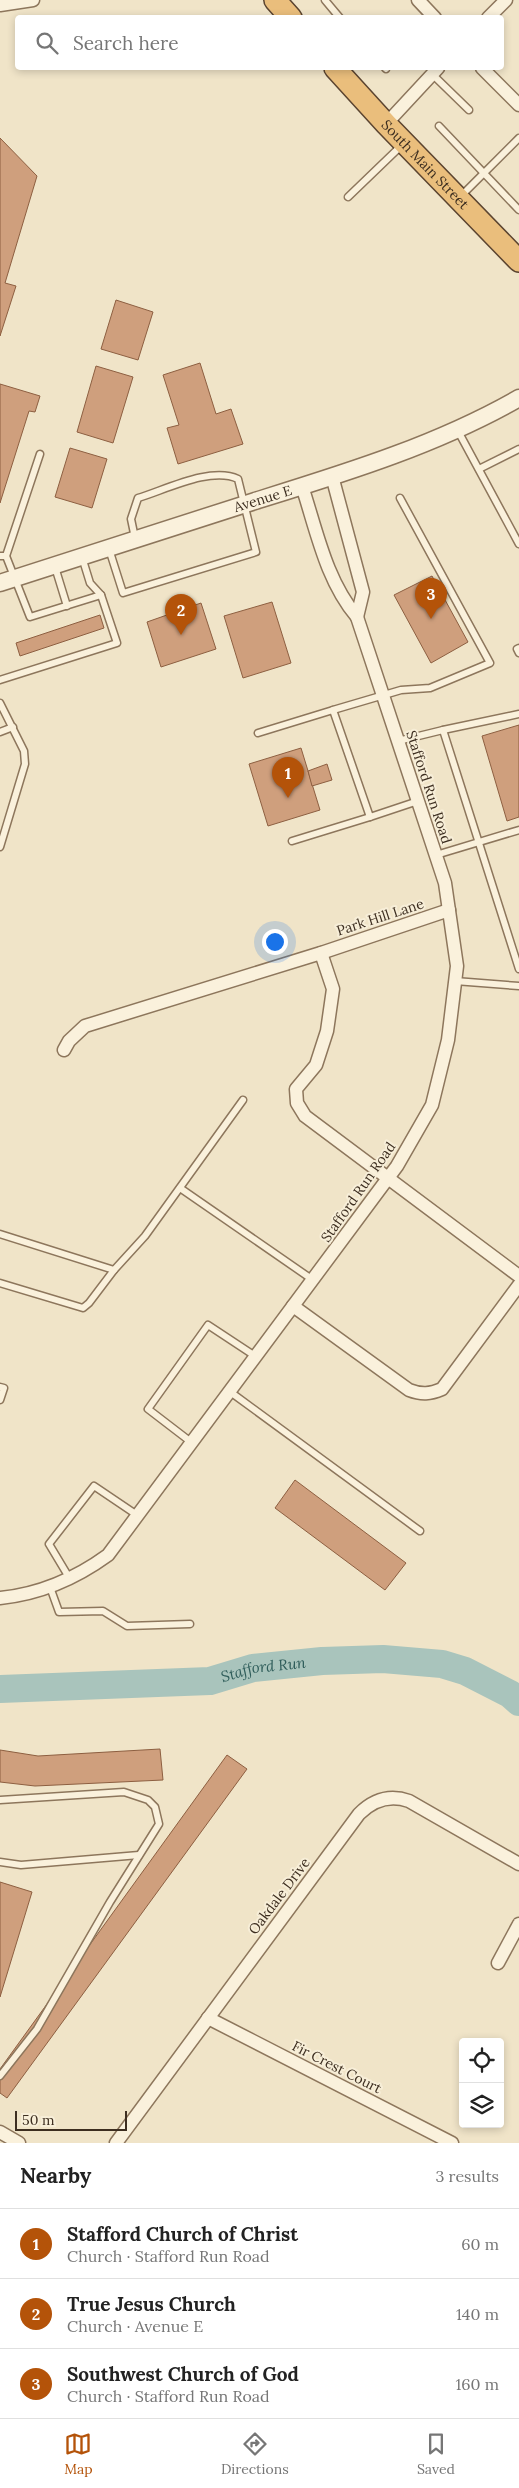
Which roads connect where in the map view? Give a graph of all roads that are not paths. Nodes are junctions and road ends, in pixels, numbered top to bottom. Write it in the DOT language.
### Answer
graph roads {
  1 [pos="33,0"];
  2 [pos="275,0"];
  3 [pos="325,0"];
  4 [pos="418,0"];
  5 [pos="506,0"];
  6 [pos="0,5"];
  7 [pos="288,15"];
  8 [pos="338,15"];
  9 [pos="432,15"];
  10 [pos="491,15"];
  11 [pos="337,70"];
  12 [pos="435,70"];
  13 [pos="484,70"];
  14 [pos="519,106"];
  15 [pos="468,110"];
  16 [pos="386,124"];
  17 [pos="439,126"];
  18 [pos="519,138"];
  19 [pos="405,143"];
  20 [pos="484,173"];
  21 [pos="348,197"];
  22 [pos="458,199"];
  23 [pos="519,210"];
  24 [pos="519,261"];
  25 [pos="519,398"];
  26 [pos="458,429"];
  27 [pos="519,449"];
  28 [pos="40,454"];
  29 [pos="479,469"];
  30 [pos="332,476"];
  31 [pos="302,486"];
  32 [pos="400,498"];
  33 [pos="244,505"];
  34 [pos="135,539"];
  35 [pos="519,544"];
  36 [pos="109,547"];
  37 [pos="3,556"];
  38 [pos="81,556"];
  39 [pos="54,565"];
  40 [pos="16,578"];
  41 [pos="0,583"];
  42 [pos="101,595"];
  43 [pos="67,606"];
  44 [pos="357,618"];
  45 [pos="519,648"];
  46 [pos="519,653"];
  47 [pos="0,680"];
  48 [pos="383,696"];
  49 [pos="0,703"];
  50 [pos="333,710"];
  51 [pos="519,714"];
  52 [pos="13,727"];
  53 [pos="443,730"];
  54 [pos="0,732"];
  55 [pos="258,733"];
  56 [pos="398,741"];
  57 [pos="418,801"];
  58 [pos="370,817"];
  59 [pos="519,830"];
  60 [pos="292,841"];
  61 [pos="479,842"];
  62 [pos="0,847"];
  63 [pos="436,855"];
  64 [pos="449,910"];
  65 [pos="321,952"];
  66 [pos="519,969"];
  67 [pos="456,981"];
  68 [pos="519,986"];
  69 [pos="64,1050"];
  70 [pos="244,1100"];
  71 [pos="389,1177"];
  72 [pos="180,1188"];
  73 [pos="0,1234"];
  74 [pos="114,1270"];
  75 [pos="519,1276"];
  76 [pos="313,1280"];
  77 [pos="0,1283"];
  78 [pos="519,1285"];
  79 [pos="293,1306"];
  80 [pos="255,1356"];
  81 [pos="0,1387"];
  82 [pos="228,1391"];
  83 [pos="0,1400"];
  84 [pos="191,1442"];
  85 [pos="138,1515"];
  86 [pos="420,1530"];
  87 [pos="70,1579"];
  88 [pos="50,1587"];
  89 [pos="0,1598"];
  90 [pos="190,1624"];
  91 [pos="0,1800"];
  92 [pos="140,1855"];
  93 [pos="0,1862"];
  94 [pos="519,1864"];
  95 [pos="519,1924"];
  96 [pos="498,1963"];
  97 [pos="208,2018"];
  98 [pos="0,2076"];
  99 [pos="0,2132"];
  100 [pos="19,2143"];
  101 [pos="116,2143"];
  102 [pos="452,2143"];
  1 -- 6 [label="street"];
  2 -- 7 [label="highway"];
  3 -- 8 [label="lane"];
  4 -- 9 [label="street"];
  5 -- 10 [label="street"];
  11 -- 16 [label="highway, South Main Street"];
  12 -- 15 [label="lane"];
  12 -- 16 [label="street"];
  13 -- 14 [label="street"];
  16 -- 19 [label="highway, South Main Street"];
  17 -- 20 [label="lane"];
  18 -- 20 [label="lane"];
  19 -- 21 [label="lane"];
  19 -- 22 [label="highway, South Main Street"];
  20 -- 22 [label="lane"];
  20 -- 23 [label="lane"];
  22 -- 24 [label="highway, South Main Street"];
  25 -- 26 [label="street, Avenue E"];
  26 -- 29 [label="lane"];
  26 -- 30 [label="street, Avenue E"];
  27 -- 29 [label="lane"];
  28 -- 37 [label="lane"];
  29 -- 35 [label="lane"];
  30 -- 31 [label="street, Avenue E"];
  30 -- 44 [label="street"];
  31 -- 33 [label="street, Avenue E"];
  31 -- 44 [label="street, Stafford Run Road"];
  32 -- 48 [label="lane"];
  33 -- 34 [label="street, Avenue E"];
  33 -- 34 [label="lane"];
  33 -- 36 [label="lane"];
  34 -- 36 [label="street, Avenue E"];
  36 -- 38 [label="street, Avenue E"];
  37 -- 40 [label="lane"];
  38 -- 39 [label="street, Avenue E"];
  38 -- 42 [label="lane"];
  39 -- 40 [label="street, Avenue E"];
  39 -- 43 [label="lane"];
  40 -- 41 [label="street, Avenue E"];
  40 -- 43 [label="lane"];
  42 -- 43 [label="lane"];
  42 -- 47 [label="lane"];
  44 -- 48 [label="street, Stafford Run Road"];
  45 -- 46 [label="lane"];
  48 -- 50 [label="lane"];
  48 -- 56 [label="street, Stafford Run Road"];
  49 -- 52 [label="lane"];
  50 -- 55 [label="lane"];
  50 -- 58 [label="lane"];
  51 -- 53 [label="lane"];
  52 -- 54 [label="lane"];
  52 -- 62 [label="lane"];
  53 -- 56 [label="lane"];
  53 -- 61 [label="lane"];
  56 -- 57 [label="street, Stafford Run Road"];
  57 -- 58 [label="lane"];
  57 -- 63 [label="street, Stafford Run Road"];
  58 -- 60 [label="lane"];
  59 -- 61 [label="lane"];
  61 -- 63 [label="lane"];
  61 -- 66 [label="lane"];
  63 -- 64 [label="street, Stafford Run Road"];
  64 -- 65 [label="street, Park Hill Lane"];
  64 -- 67 [label="street, Stafford Run Road"];
  65 -- 69 [label="street, Park Hill Lane"];
  65 -- 71 [label="street"];
  67 -- 68 [label="lane"];
  67 -- 71 [label="street, Stafford Run Road"];
  70 -- 72 [label="lane"];
  71 -- 75 [label="street"];
  71 -- 76 [label="street, Stafford Run Road"];
  72 -- 74 [label="lane"];
  72 -- 76 [label="lane"];
  73 -- 74 [label="lane"];
  74 -- 77 [label="lane"];
  76 -- 79 [label="street, Stafford Run Road"];
  78 -- 79 [label="street"];
  79 -- 80 [label="street, Stafford Run Road"];
  80 -- 82 [label="street, Stafford Run Road"];
  80 -- 84 [label="lane"];
  81 -- 83 [label="lane"];
  82 -- 84 [label="street, Stafford Run Road"];
  82 -- 86 [label="lane"];
  84 -- 85 [label="street, Stafford Run Road"];
  85 -- 87 [label="street, Stafford Run Road"];
  85 -- 87 [label="lane"];
  87 -- 88 [label="street, Stafford Run Road"];
  88 -- 89 [label="street, Stafford Run Road"];
  88 -- 90 [label="lane"];
  91 -- 92 [label="lane"];
  92 -- 93 [label="lane"];
  92 -- 98 [label="lane"];
  94 -- 97 [label="street, Oakdale Drive"];
  95 -- 96 [label="street"];
  97 -- 101 [label="street, Oakdale Drive"];
  97 -- 102 [label="street, Fir Crest Court"];
  99 -- 100 [label="street"];
}
